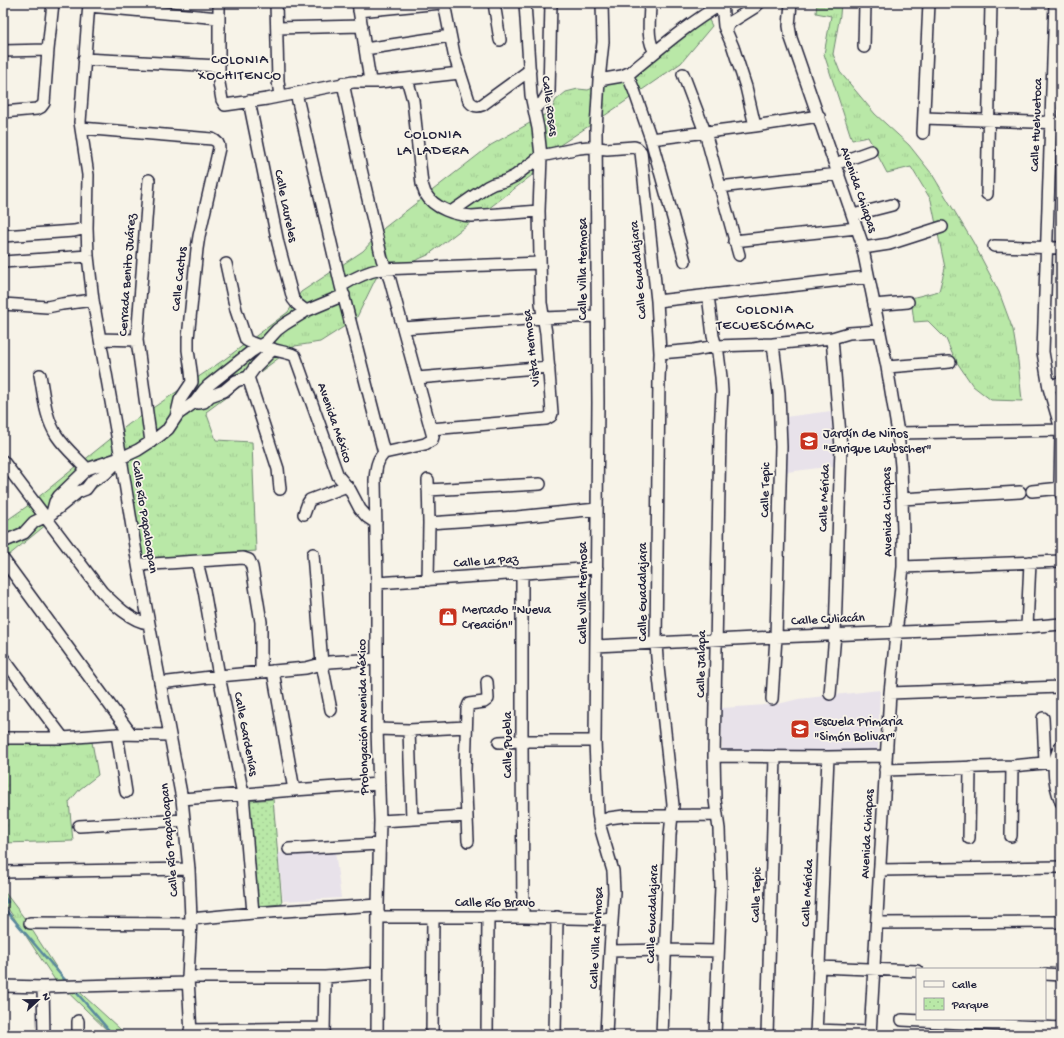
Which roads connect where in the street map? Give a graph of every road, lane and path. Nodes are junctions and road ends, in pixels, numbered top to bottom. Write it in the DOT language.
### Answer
graph roads {
  1 [pos="53,3"];
  2 [pos="219,3"];
  3 [pos="276,3"];
  4 [pos="443,3"];
  5 [pos="494,3"];
  6 [pos="525,3"];
  7 [pos="551,3"];
  8 [pos="602,3"];
  9 [pos="650,3"];
  10 [pos="759,3"];
  11 [pos="791,3"];
  12 [pos="865,3"];
  13 [pos="929,3"];
  14 [pos="992,3"];
  15 [pos="1055,3"];
  16 [pos="722,4"];
  17 [pos="89,5"];
  18 [pos="359,7"];
  19 [pos="219,18"];
  20 [pos="362,26"];
  21 [pos="277,28"];
  22 [pos="725,29"];
  23 [pos="450,36"];
  24 [pos="500,40"];
  25 [pos="864,47"];
  26 [pos="365,49"];
  27 [pos="48,50"];
  28 [pos="3,52"];
  29 [pos="655,52"];
  30 [pos="84,59"];
  31 [pos="219,66"];
  32 [pos="530,70"];
  33 [pos="460,72"];
  34 [pos="627,74"];
  35 [pos="684,74"];
  36 [pos="407,79"];
  37 [pos="599,80"];
  38 [pos="370,81"];
  39 [pos="343,83"];
  40 [pos="296,93"];
  41 [pos="280,96"];
  42 [pos="249,102"];
  43 [pos="534,109"];
  44 [pos="3,112"];
  45 [pos="819,116"];
  46 [pos="924,118"];
  47 [pos="989,120"];
  48 [pos="1056,123"];
  49 [pos="756,126"];
  50 [pos="81,128"];
  51 [pos="705,132"];
  52 [pos="923,133"];
  53 [pos="651,140"];
  54 [pos="596,148"];
  55 [pos="640,150"];
  56 [pos="871,151"];
  57 [pos="541,156"];
  58 [pos="837,169"];
  59 [pos="149,180"];
  60 [pos="719,187"];
  61 [pos="987,194"];
  62 [pos="892,204"];
  63 [pos="451,212"];
  64 [pos="540,212"];
  65 [pos="853,215"];
  66 [pos="942,227"];
  67 [pos="87,228"];
  68 [pos="857,228"];
  69 [pos="3,236"];
  70 [pos="734,241"];
  71 [pos="994,246"];
  72 [pos="1047,247"];
  73 [pos="863,248"];
  74 [pos="1061,248"];
  75 [pos="738,255"];
  76 [pos="88,256"];
  77 [pos="685,261"];
  78 [pos="3,262"];
  79 [pos="540,263"];
  80 [pos="226,264"];
  81 [pos="386,269"];
  82 [pos="868,277"];
  83 [pos="342,290"];
  84 [pos="708,295"];
  85 [pos="93,300"];
  86 [pos="657,301"];
  87 [pos="908,302"];
  88 [pos="3,304"];
  89 [pos="874,305"];
  90 [pos="306,311"];
  91 [pos="597,316"];
  92 [pos="543,318"];
  93 [pos="403,328"];
  94 [pos="879,331"];
  95 [pos="832,338"];
  96 [pos="100,339"];
  97 [pos="137,340"];
  98 [pos="773,344"];
  99 [pos="261,346"];
  100 [pos="716,346"];
  101 [pos="273,349"];
  102 [pos="660,353"];
  103 [pos="950,362"];
  104 [pos="549,367"];
  105 [pos="887,367"];
  106 [pos="40,376"];
  107 [pos="248,376"];
  108 [pos="417,378"];
  109 [pos="1061,382"];
  110 [pos="1049,388"];
  111 [pos="195,402"];
  112 [pos="176,417"];
  113 [pos="1061,430"];
  114 [pos="898,433"];
  115 [pos="1061,433"];
  116 [pos="432,434"];
  117 [pos="151,442"];
  118 [pos="384,453"];
  119 [pos="121,458"];
  120 [pos="3,461"];
  121 [pos="87,469"];
  122 [pos="540,484"];
  123 [pos="347,486"];
  124 [pos="280,489"];
  125 [pos="1061,490"];
  126 [pos="1032,491"];
  127 [pos="1020,492"];
  128 [pos="902,499"];
  129 [pos="597,509"];
  130 [pos="304,514"];
  131 [pos="48,515"];
  132 [pos="376,523"];
  133 [pos="429,523"];
  134 [pos="3,542"];
  135 [pos="313,554"];
  136 [pos="3,559"];
  137 [pos="1061,561"];
  138 [pos="197,562"];
  139 [pos="1030,562"];
  140 [pos="138,565"];
  141 [pos="903,567"];
  142 [pos="597,568"];
  143 [pos="522,573"];
  144 [pos="428,580"];
  145 [pos="377,583"];
  146 [pos="148,623"];
  147 [pos="1061,624"];
  148 [pos="1027,626"];
  149 [pos="896,631"];
  150 [pos="835,634"];
  151 [pos="776,637"];
  152 [pos="716,640"];
  153 [pos="656,643"];
  154 [pos="596,646"];
  155 [pos="3,658"];
  156 [pos="377,659"];
  157 [pos="322,664"];
  158 [pos="267,672"];
  159 [pos="219,676"];
  160 [pos="487,682"];
  161 [pos="160,683"];
  162 [pos="1061,687"];
  163 [pos="890,693"];
  164 [pos="830,694"];
  165 [pos="772,698"];
  166 [pos="331,710"];
  167 [pos="1043,718"];
  168 [pos="466,727"];
  169 [pos="377,729"];
  170 [pos="409,730"];
  171 [pos="117,734"];
  172 [pos="131,734"];
  173 [pos="170,735"];
  174 [pos="3,738"];
  175 [pos="63,738"];
  176 [pos="522,741"];
  177 [pos="499,742"];
  178 [pos="596,742"];
  179 [pos="1061,745"];
  180 [pos="714,756"];
  181 [pos="886,756"];
  182 [pos="775,757"];
  183 [pos="828,757"];
  184 [pos="1049,762"];
  185 [pos="1012,766"];
  186 [pos="970,767"];
  187 [pos="885,770"];
  188 [pos="379,784"];
  189 [pos="294,790"];
  190 [pos="126,792"];
  191 [pos="243,794"];
  192 [pos="182,799"];
  193 [pos="1060,800"];
  194 [pos="717,815"];
  195 [pos="467,816"];
  196 [pos="672,816"];
  197 [pos="412,819"];
  198 [pos="184,820"];
  199 [pos="383,820"];
  200 [pos="599,822"];
  201 [pos="79,826"];
  202 [pos="1011,836"];
  203 [pos="969,838"];
  204 [pos="468,841"];
  205 [pos="379,844"];
  206 [pos="289,849"];
  207 [pos="1061,867"];
  208 [pos="189,869"];
  209 [pos="880,870"];
  210 [pos="3,872"];
  211 [pos="378,905"];
  212 [pos="253,913"];
  213 [pos="378,917"];
  214 [pos="433,917"];
  215 [pos="488,917"];
  216 [pos="523,917"];
  217 [pos="556,918"];
  218 [pos="612,918"];
  219 [pos="190,921"];
  220 [pos="1061,922"];
  221 [pos="30,923"];
  222 [pos="876,923"];
  223 [pos="666,950"];
  224 [pos="610,951"];
  225 [pos="718,951"];
  226 [pos="819,967"];
  227 [pos="874,969"];
  228 [pos="916,971"];
  229 [pos="377,973"];
  230 [pos="1046,974"];
  231 [pos="1061,975"];
  232 [pos="325,977"];
  233 [pos="188,980"];
  234 [pos="3,986"];
  235 [pos="43,987"];
  236 [pos="902,1020"];
  237 [pos="78,1021"];
  238 [pos="1061,1028"];
  239 [pos="324,1032"];
  240 [pos="190,1033"];
  241 [pos="816,1033"];
  242 [pos="870,1033"];
  243 [pos="44,1035"];
  244 [pos="78,1035"];
  245 [pos="378,1035"];
  246 [pos="432,1035"];
  247 [pos="487,1035"];
  248 [pos="555,1035"];
  249 [pos="606,1035"];
  250 [pos="662,1035"];
  251 [pos="715,1035"];
  252 [pos="766,1035"];
  1 -- 27 [label="street"];
  2 -- 19 [label="street"];
  3 -- 21 [label="street"];
  4 -- 18 [label="street"];
  4 -- 23 [label="street"];
  5 -- 24 [label="street"];
  6 -- 32 [label="street, Calle Rosas"];
  7 -- 43 [label="street"];
  8 -- 37 [label="street, Calle Villa Hermosa"];
  9 -- 29 [label="street"];
  10 -- 22 [label="street"];
  11 -- 45 [label="street, Avenida Chiapas"];
  12 -- 25 [label="street"];
  13 -- 46 [label="street"];
  14 -- 47 [label="street"];
  15 -- 48 [label="street, Calle Huehuetoca"];
  16 -- 22 [label="street"];
  16 -- 29 [label="street"];
  17 -- 19 [label="street"];
  17 -- 30 [label="street, Calle Río Papaloapan"];
  18 -- 20 [label="street"];
  19 -- 31 [label="street"];
  20 -- 21 [label="street"];
  20 -- 26 [label="street"];
  21 -- 41 [label="street"];
  22 -- 49 [label="street"];
  23 -- 26 [label="street"];
  23 -- 33 [label="street"];
  26 -- 38 [label="street"];
  27 -- 28 [label="street"];
  27 -- 44 [label="street"];
  29 -- 34 [label="street"];
  30 -- 31 [label="street"];
  30 -- 50 [label="street, Calle Río Papaloapan"];
  31 -- 42 [label="street"];
  32 -- 33 [label="street"];
  32 -- 43 [label="street, Calle Rosas"];
  33 -- 36 [label="street"];
  34 -- 37 [label="street"];
  34 -- 53 [label="street"];
  35 -- 51 [label="street"];
  36 -- 38 [label="street"];
  36 -- 63 [label="street"];
  37 -- 54 [label="street, Calle Villa Hermosa"];
  38 -- 39 [label="street"];
  39 -- 40 [label="street"];
  39 -- 81 [label="street"];
  40 -- 41 [label="street"];
  40 -- 83 [label="street"];
  41 -- 42 [label="street"];
  42 -- 90 [label="street, Calle Laureles"];
  43 -- 57 [label="street, Calle Rosas"];
  45 -- 49 [label="street"];
  45 -- 58 [label="street, Avenida Chiapas"];
  46 -- 47 [label="street"];
  46 -- 52 [label="street"];
  47 -- 48 [label="street"];
  47 -- 61 [label="street"];
  48 -- 72 [label="street, Calle Huehuetoca"];
  49 -- 51 [label="street"];
  50 -- 67 [label="street, Calle Río Papaloapan"];
  50 -- 112 [label="street, Calle Cactus"];
  51 -- 53 [label="street"];
  51 -- 60 [label="street"];
  53 -- 77 [label="street"];
  54 -- 55 [label="street, Calle Rosas"];
  54 -- 57 [label="street, Calle Rosas"];
  54 -- 91 [label="street, Calle Villa Hermosa"];
  55 -- 86 [label="street, Calle Guadalajara"];
  56 -- 58 [label="street"];
  57 -- 63 [label="street"];
  57 -- 64 [label="street, Vista Hermosa"];
  58 -- 60 [label="street"];
  58 -- 65 [label="street, Avenida Chiapas"];
  59 -- 97 [label="street, Cerrada Benito Juárez"];
  60 -- 70 [label="street"];
  62 -- 65 [label="street"];
  63 -- 64 [label="street"];
  64 -- 79 [label="street, Vista Hermosa"];
  65 -- 68 [label="street, Avenida Chiapas"];
  66 -- 73 [label="street"];
  67 -- 69 [label="street"];
  67 -- 76 [label="street, Calle Río Papaloapan"];
  68 -- 70 [label="street"];
  68 -- 73 [label="street, Avenida Chiapas"];
  70 -- 75 [label="street"];
  71 -- 72 [label="street"];
  72 -- 74 [label="street"];
  72 -- 110 [label="street, Calle Huehuetoca"];
  73 -- 82 [label="street, Avenida Chiapas"];
  76 -- 78 [label="street"];
  76 -- 85 [label="street, Calle Río Papaloapan"];
  79 -- 81 [label="street"];
  79 -- 92 [label="street, Vista Hermosa"];
  80 -- 99 [label="street, Avenida México"];
  81 -- 83 [label="street"];
  81 -- 93 [label="street"];
  82 -- 84 [label="street"];
  82 -- 89 [label="street, Avenida Chiapas"];
  83 -- 90 [label="street"];
  83 -- 118 [label="street"];
  84 -- 86 [label="street"];
  84 -- 100 [label="street, Calle Jalapa"];
  85 -- 88 [label="street"];
  85 -- 96 [label="street, Calle Río Papaloapan"];
  86 -- 102 [label="street, Calle Guadalajara"];
  87 -- 89 [label="street"];
  89 -- 94 [label="street, Avenida Chiapas"];
  90 -- 99 [label="street"];
  91 -- 92 [label="street"];
  91 -- 129 [label="street, Calle Villa Hermosa"];
  92 -- 93 [label="street"];
  92 -- 104 [label="street, Vista Hermosa"];
  93 -- 108 [label="street"];
  94 -- 95 [label="street"];
  94 -- 105 [label="street, Avenida Chiapas"];
  95 -- 98 [label="street"];
  95 -- 150 [label="street, Calle Mérida"];
  96 -- 97 [label="street"];
  96 -- 119 [label="street, Calle Río Papaloapan"];
  97 -- 117 [label="street, Cerrada Benito Juárez"];
  98 -- 100 [label="street"];
  98 -- 151 [label="street, Calle Tepic"];
  99 -- 101 [label="street, Avenida México"];
  99 -- 111 [label="street"];
  100 -- 102 [label="street"];
  100 -- 152 [label="street, Calle Jalapa"];
  101 -- 107 [label="street"];
  101 -- 123 [label="street, Avenida México"];
  102 -- 153 [label="street, Calle Guadalajara"];
  103 -- 105 [label="street"];
  104 -- 108 [label="street"];
  104 -- 116 [label="street, Vista Hermosa"];
  105 -- 114 [label="street, Avenida Chiapas"];
  106 -- 121 [label="street"];
  107 -- 111 [label="street"];
  107 -- 124 [label="street"];
  108 -- 116 [label="street"];
  109 -- 110 [label="street"];
  110 -- 113 [label="street"];
  111 -- 112 [label="street"];
  112 -- 117 [label="street"];
  113 -- 114 [label="street"];
  114 -- 128 [label="street, Avenida Chiapas"];
  115 -- 125 [label="street"];
  116 -- 118 [label="street"];
  117 -- 119 [label="street"];
  118 -- 132 [label="street, Prolongación Avenida México"];
  119 -- 121 [label="street"];
  119 -- 131 [label="street"];
  119 -- 140 [label="street, Calle Río Papaloapan"];
  120 -- 131 [label="street"];
  121 -- 131 [label="street"];
  122 -- 133 [label="street"];
  123 -- 130 [label="street"];
  123 -- 132 [label="street, Avenida México"];
  125 -- 126 [label="street"];
  127 -- 128 [label="street"];
  128 -- 141 [label="street, Avenida Chiapas"];
  129 -- 133 [label="street"];
  129 -- 142 [label="street, Calle Villa Hermosa"];
  131 -- 134 [label="street"];
  131 -- 146 [label="street"];
  132 -- 145 [label="street, Prolongación Avenida México"];
  133 -- 144 [label="street"];
  135 -- 157 [label="street"];
  136 -- 172 [label="street"];
  137 -- 139 [label="street"];
  138 -- 140 [label="street"];
  138 -- 158 [label="street"];
  138 -- 159 [label="street, Calle Gardenías"];
  139 -- 141 [label="street"];
  139 -- 148 [label="street"];
  140 -- 146 [label="street, Calle Río Papaloapan"];
  141 -- 149 [label="street, Avenida Chiapas"];
  142 -- 143 [label="street, Calle La Paz"];
  142 -- 154 [label="street, Calle Villa Hermosa"];
  143 -- 144 [label="street, Calle La Paz"];
  143 -- 176 [label="street, Calle Puebla"];
  144 -- 145 [label="street, Calle La Paz"];
  145 -- 156 [label="street, Prolongación Avenida México"];
  146 -- 161 [label="street, Calle Río Papaloapan"];
  147 -- 148 [label="street, Calle Culiacán"];
  148 -- 149 [label="street, Calle Culiacán"];
  149 -- 150 [label="street, Calle Culiacán"];
  149 -- 163 [label="street, Avenida Chiapas"];
  150 -- 151 [label="street, Calle Culiacán"];
  150 -- 164 [label="street, Calle Mérida"];
  151 -- 152 [label="street, Calle Culiacán"];
  151 -- 165 [label="street, Calle Tepic"];
  152 -- 153 [label="street, Calle Culiacán"];
  152 -- 180 [label="street, Calle Jalapa"];
  153 -- 154 [label="street, Calle Culiacán"];
  153 -- 196 [label="street, Calle Guadalajara"];
  154 -- 178 [label="street, Calle Villa Hermosa"];
  155 -- 175 [label="street"];
  156 -- 157 [label="street"];
  156 -- 169 [label="street, Prolongación Avenida México"];
  157 -- 158 [label="street"];
  157 -- 166 [label="street"];
  158 -- 159 [label="street"];
  158 -- 189 [label="street"];
  159 -- 161 [label="street"];
  159 -- 191 [label="street, Calle Gardenías"];
  160 -- 168 [label="street"];
  161 -- 173 [label="street, Calle Río Papaloapan"];
  162 -- 163 [label="street"];
  163 -- 181 [label="street, Avenida Chiapas"];
  167 -- 184 [label="street"];
  168 -- 170 [label="street"];
  168 -- 195 [label="street"];
  169 -- 170 [label="street"];
  169 -- 188 [label="street, Prolongación Avenida México"];
  170 -- 197 [label="street"];
  171 -- 172 [label="street"];
  171 -- 175 [label="street"];
  171 -- 190 [label="street"];
  172 -- 173 [label="street"];
  173 -- 192 [label="street, Calle Río Papaloapan"];
  174 -- 175 [label="street"];
  176 -- 177 [label="street"];
  176 -- 178 [label="street"];
  176 -- 216 [label="street, Calle Puebla"];
  178 -- 200 [label="street, Calle Villa Hermosa"];
  179 -- 184 [label="street"];
  180 -- 182 [label="street"];
  180 -- 194 [label="street, Calle Jalapa"];
  181 -- 183 [label="street"];
  181 -- 187 [label="street, Avenida Chiapas"];
  182 -- 183 [label="street"];
  182 -- 252 [label="street, Calle Tepic"];
  183 -- 226 [label="street, Calle Mérida"];
  184 -- 185 [label="street"];
  184 -- 193 [label="street"];
  185 -- 186 [label="street"];
  185 -- 202 [label="street"];
  186 -- 187 [label="street"];
  186 -- 203 [label="street"];
  187 -- 209 [label="street, Avenida Chiapas"];
  188 -- 189 [label="street"];
  188 -- 199 [label="street, Prolongación Avenida México"];
  189 -- 191 [label="street"];
  191 -- 192 [label="street"];
  191 -- 212 [label="street, Calle Gardenías"];
  192 -- 198 [label="street, Calle Río Papaloapan"];
  194 -- 196 [label="street"];
  194 -- 225 [label="street, Calle Jalapa"];
  195 -- 197 [label="street"];
  195 -- 204 [label="street"];
  196 -- 200 [label="street"];
  196 -- 223 [label="street, Calle Guadalajara"];
  197 -- 199 [label="street"];
  198 -- 201 [label="street"];
  198 -- 208 [label="street, Calle Río Papaloapan"];
  199 -- 205 [label="street, Prolongación Avenida México"];
  200 -- 218 [label="street, Calle Villa Hermosa"];
  205 -- 206 [label="street"];
  205 -- 211 [label="street, Prolongación Avenida México"];
  207 -- 209 [label="street"];
  208 -- 210 [label="street"];
  208 -- 219 [label="street, Calle Río Papaloapan"];
  209 -- 222 [label="street, Avenida Chiapas"];
  211 -- 212 [label="street"];
  211 -- 213 [label="street, Prolongación Avenida México"];
  212 -- 219 [label="street"];
  213 -- 214 [label="street, Calle Río Bravo"];
  213 -- 229 [label="street, Prolongación Avenida México"];
  214 -- 215 [label="street, Calle Río Bravo"];
  214 -- 246 [label="street"];
  215 -- 216 [label="street, Calle Río Bravo"];
  215 -- 247 [label="street"];
  216 -- 217 [label="street, Calle Río Bravo"];
  217 -- 218 [label="street, Calle Río Bravo"];
  217 -- 248 [label="street"];
  218 -- 224 [label="street, Calle Villa Hermosa"];
  219 -- 221 [label="street"];
  219 -- 233 [label="street, Calle Río Papaloapan"];
  220 -- 222 [label="street"];
  222 -- 227 [label="street, Avenida Chiapas"];
  223 -- 224 [label="street"];
  223 -- 225 [label="street"];
  223 -- 250 [label="street, Calle Guadalajara"];
  224 -- 249 [label="street, Calle Villa Hermosa"];
  225 -- 251 [label="street, Calle Jalapa"];
  226 -- 227 [label="street"];
  226 -- 241 [label="street, Calle Mérida"];
  227 -- 228 [label="street"];
  227 -- 242 [label="street, Avenida Chiapas"];
  229 -- 232 [label="street"];
  229 -- 245 [label="street, Prolongación Avenida México"];
  230 -- 231 [label="street"];
  232 -- 233 [label="street"];
  232 -- 239 [label="street"];
  233 -- 235 [label="street"];
  233 -- 240 [label="street, Calle Río Papaloapan"];
  234 -- 235 [label="street"];
  235 -- 243 [label="street"];
  236 -- 238 [label="street"];
  237 -- 244 [label="street"];
  239 -- 240 [label="street"];
  241 -- 242 [label="street, Calle Mérida"];
}
